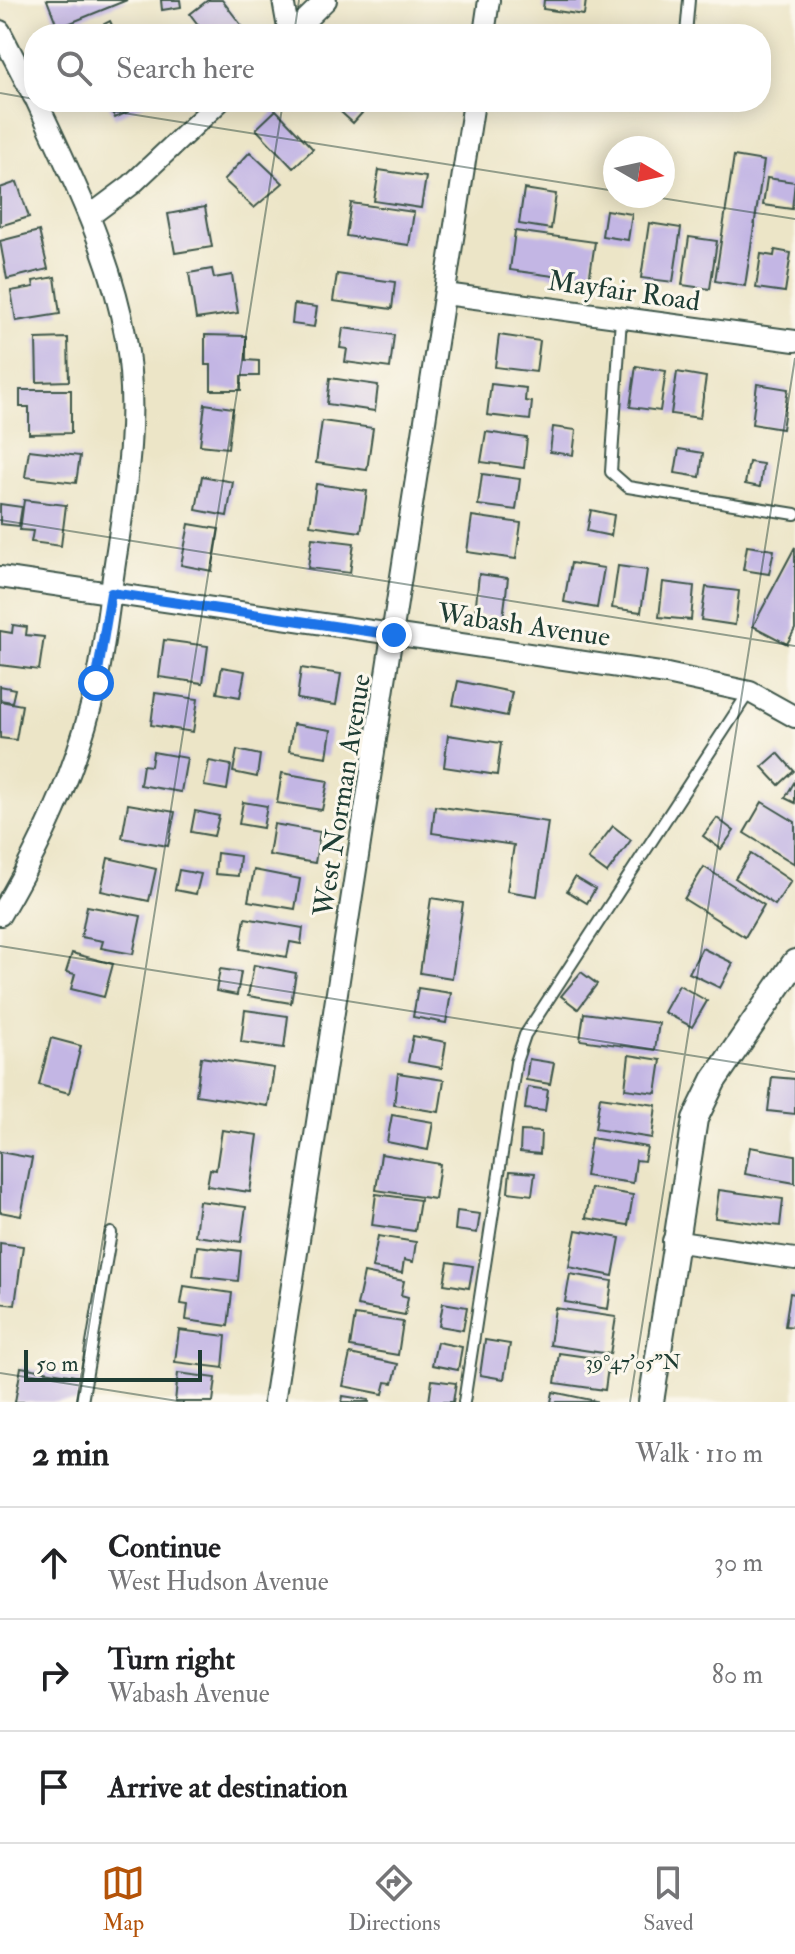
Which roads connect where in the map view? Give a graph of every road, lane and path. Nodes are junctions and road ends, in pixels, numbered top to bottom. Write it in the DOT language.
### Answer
graph roads {
  1 [pos="283,0"];
  2 [pos="326,0"];
  3 [pos="489,0"];
  4 [pos="689,0"];
  5 [pos="288,24"];
  6 [pos="301,24"];
  7 [pos="485,24"];
  8 [pos="687,24"];
  9 [pos="0,31"];
  10 [pos="24,78"];
  11 [pos="41,112"];
  12 [pos="208,112"];
  13 [pos="472,112"];
  14 [pos="91,215"];
  15 [pos="445,294"];
  16 [pos="621,318"];
  17 [pos="795,341"];
  18 [pos="795,514"];
  19 [pos="0,577"];
  20 [pos="111,593"];
  21 [pos="394,635"];
  22 [pos="750,692"];
  23 [pos="795,717"];
  24 [pos="0,915"];
  25 [pos="795,962"];
  26 [pos="111,1233"];
  27 [pos="673,1241"];
  28 [pos="795,1259"];
  29 [pos="82,1402"];
  30 [pos="274,1402"];
  31 [pos="464,1402"];
  32 [pos="651,1402"];
  1 -- 5 [label="street"];
  2 -- 6 [label="street"];
  3 -- 7 [label="street"];
  4 -- 8 [label="lane"];
  9 -- 10 [label="street"];
  11 -- 14 [label="street"];
  12 -- 14 [label="street"];
  13 -- 15 [label="street, West Norman Avenue"];
  14 -- 20 [label="street"];
  15 -- 16 [label="street, Mayfair Road"];
  15 -- 21 [label="street, West Norman Avenue"];
  16 -- 17 [label="street, Mayfair Road"];
  16 -- 18 [label="lane"];
  19 -- 20 [label="street, Wabash Avenue"];
  20 -- 21 [label="street, Wabash Avenue"];
  20 -- 24 [label="street"];
  21 -- 22 [label="street, Wabash Avenue"];
  21 -- 30 [label="street, West Norman Avenue"];
  22 -- 23 [label="street, Wabash Avenue"];
  22 -- 31 [label="lane"];
  25 -- 27 [label="street"];
  26 -- 29 [label="lane"];
  27 -- 28 [label="street"];
  27 -- 32 [label="street"];
}
